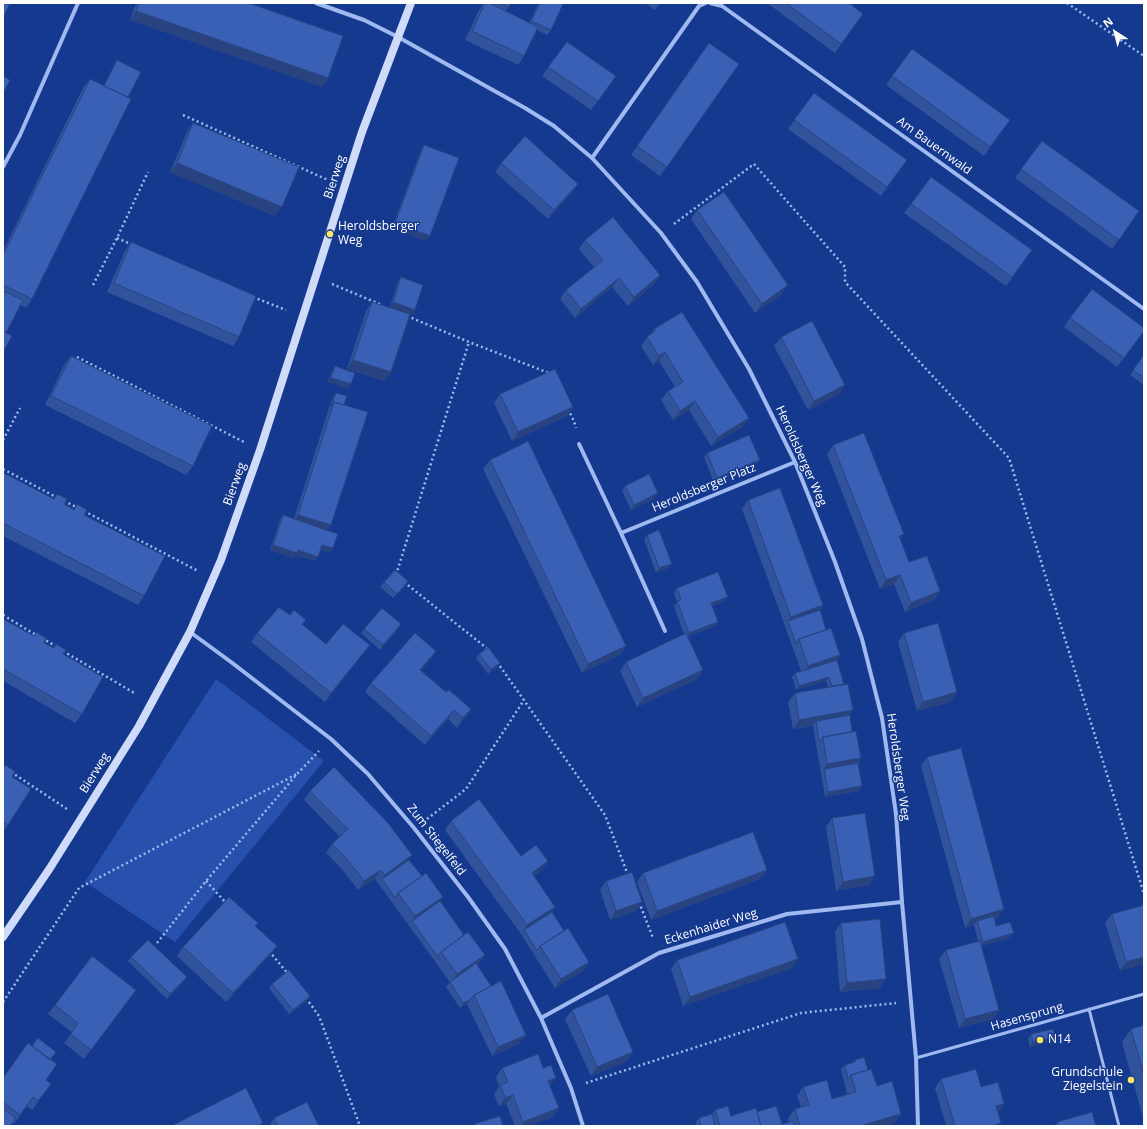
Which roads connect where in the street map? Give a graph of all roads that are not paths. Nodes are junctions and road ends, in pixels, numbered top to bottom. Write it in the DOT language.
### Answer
graph roads {
  1 [pos="78,3"];
  2 [pos="316,3"];
  3 [pos="411,3"];
  4 [pos="706,3"];
  5 [pos="710,3"];
  6 [pos="398,37"];
  7 [pos="592,158"];
  8 [pos="3,167"];
  9 [pos="1144,309"];
  10 [pos="579,444"];
  11 [pos="795,462"];
  12 [pos="621,533"];
  13 [pos="665,631"];
  14 [pos="190,632"];
  15 [pos="902,902"];
  16 [pos="3,937"];
  17 [pos="1144,994"];
  18 [pos="1089,1009"];
  19 [pos="541,1018"];
  20 [pos="916,1058"];
  21 [pos="583,1126"];
  22 [pos="918,1126"];
  23 [pos="1119,1126"];
  1 -- 8 [label="street"];
  2 -- 6 [label="street, Heroldsberger Weg"];
  3 -- 6 [label="main road, Bierweg"];
  4 -- 7 [label="street"];
  5 -- 9 [label="street, Am Bauernwald"];
  6 -- 7 [label="street, Heroldsberger Weg"];
  6 -- 14 [label="main road, Bierweg"];
  7 -- 11 [label="street, Heroldsberger Weg"];
  10 -- 12 [label="street"];
  11 -- 12 [label="street, Heroldsberger Platz"];
  11 -- 15 [label="street, Heroldsberger Weg"];
  12 -- 13 [label="street"];
  14 -- 16 [label="main road, Bierweg"];
  14 -- 19 [label="street, Zum Stiegelfeld"];
  15 -- 19 [label="street, Eckenhaider Weg"];
  15 -- 20 [label="street, Heroldsberger Weg"];
  17 -- 18 [label="lane, Hasensprung"];
  18 -- 20 [label="lane, Hasensprung"];
  18 -- 23 [label="lane"];
  19 -- 21 [label="street, Zum Stiegelfeld"];
  20 -- 22 [label="street, Heroldsberger Weg"];
}
